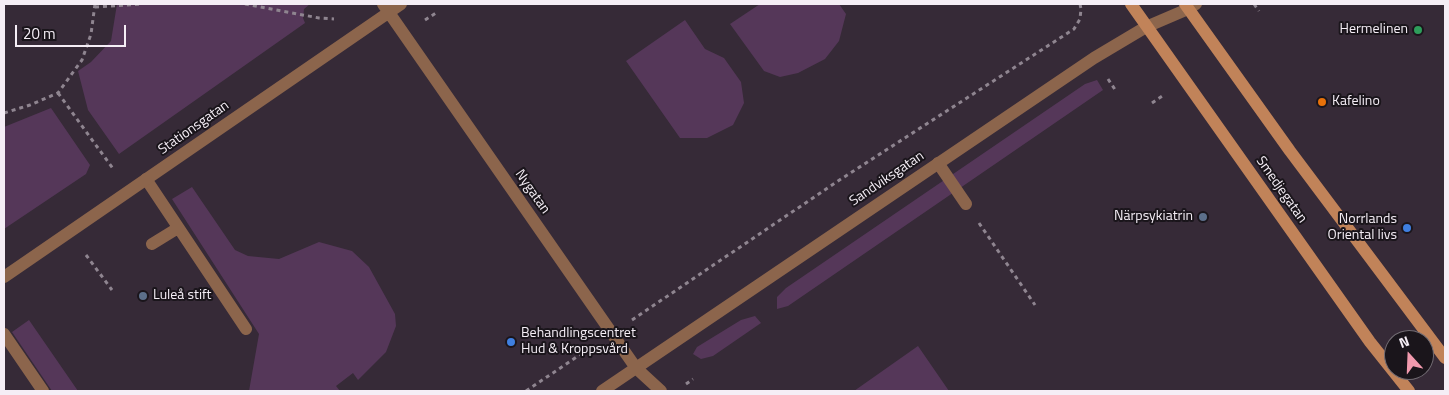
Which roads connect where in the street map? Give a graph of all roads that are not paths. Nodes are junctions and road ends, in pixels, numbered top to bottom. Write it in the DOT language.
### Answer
graph roads {
  1 [pos="401,4"];
  2 [pos="1131,4"];
  3 [pos="1190,6"];
  4 [pos="386,8"];
  5 [pos="1146,26"];
  6 [pos="938,163"];
  7 [pos="146,179"];
  8 [pos="966,204"];
  9 [pos="178,228"];
  10 [pos="152,244"];
  11 [pos="4,277"];
  12 [pos="246,329"];
  13 [pos="4,334"];
  14 [pos="1445,358"];
  15 [pos="636,368"];
  16 [pos="43,391"];
  17 [pos="602,391"];
  18 [pos="661,391"];
  19 [pos="1408,391"];
  1 -- 4 [label="street, Stationsgatan"];
  2 -- 5 [label="main road, Smedjegatan"];
  3 -- 5 [label="street, Sandviksgatan"];
  3 -- 14 [label="main road"];
  4 -- 7 [label="street, Stationsgatan"];
  4 -- 15 [label="street, Nygatan"];
  5 -- 6 [label="street, Sandviksgatan"];
  5 -- 19 [label="main road, Smedjegatan"];
  6 -- 8 [label="street"];
  6 -- 15 [label="street, Sandviksgatan"];
  7 -- 9 [label="street"];
  7 -- 11 [label="street, Stationsgatan"];
  9 -- 10 [label="street"];
  9 -- 12 [label="street"];
  13 -- 16 [label="street"];
  15 -- 17 [label="street, Sandviksgatan"];
  15 -- 18 [label="street, Nygatan"];
}
